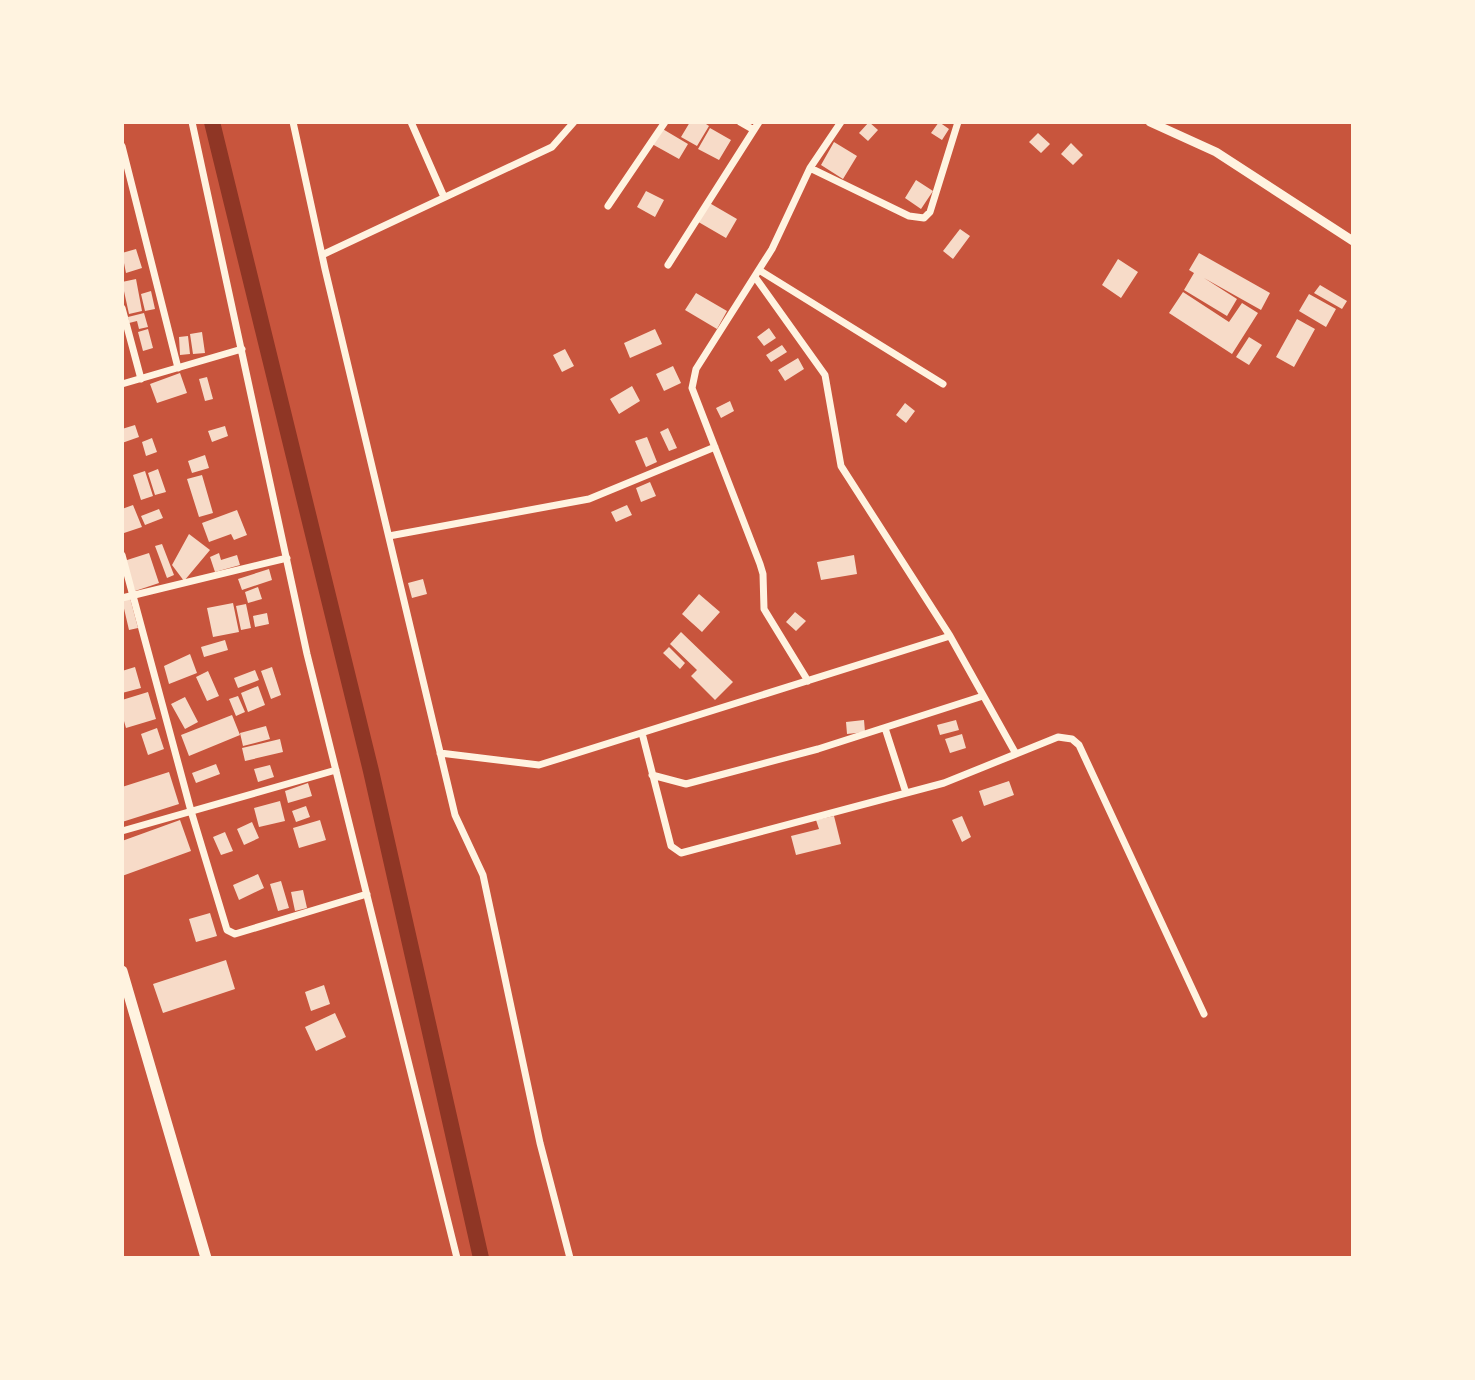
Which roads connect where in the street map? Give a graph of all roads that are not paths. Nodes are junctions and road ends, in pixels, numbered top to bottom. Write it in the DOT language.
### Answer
graph roads {
  1 [pos="192,122"];
  2 [pos="293,122"];
  3 [pos="411,122"];
  4 [pos="574,122"];
  5 [pos="665,122"];
  6 [pos="740,122"];
  7 [pos="759,122"];
  8 [pos="841,122"];
  9 [pos="958,122"];
  10 [pos="1150,122"];
  11 [pos="754,130"];
  12 [pos="122,146"];
  13 [pos="810,168"];
  14 [pos="444,197"];
  15 [pos="608,206"];
  16 [pos="1353,241"];
  17 [pos="322,255"];
  18 [pos="668,265"];
  19 [pos="757,273"];
  20 [pos="122,308"];
  21 [pos="242,349"];
  22 [pos="178,368"];
  23 [pos="141,379"];
  24 [pos="122,384"];
  25 [pos="943,384"];
  26 [pos="715,447"];
  27 [pos="389,536"];
  28 [pos="122,555"];
  29 [pos="287,558"];
  30 [pos="133,595"];
  31 [pos="122,598"];
  32 [pos="950,636"];
  33 [pos="808,681"];
  34 [pos="983,696"];
  35 [pos="885,728"];
  36 [pos="642,733"];
  37 [pos="440,753"];
  38 [pos="1016,754"];
  39 [pos="336,770"];
  40 [pos="652,775"];
  41 [pos="906,793"];
  42 [pos="191,811"];
  43 [pos="122,831"];
  44 [pos="367,894"];
  45 [pos="122,971"];
  46 [pos="1204,1014"];
  47 [pos="206,1258"];
  48 [pos="457,1258"];
  49 [pos="570,1258"];
  1 -- 21 [label="street"];
  2 -- 17 [label="street"];
  3 -- 14 [label="street"];
  4 -- 14 [label="street"];
  5 -- 15 [label="street"];
  6 -- 11 [label="street"];
  7 -- 11 [label="street"];
  8 -- 13 [label="street"];
  9 -- 13 [label="street"];
  10 -- 16 [label="street"];
  11 -- 18 [label="street"];
  12 -- 22 [label="street"];
  13 -- 19 [label="street"];
  14 -- 17 [label="street"];
  17 -- 27 [label="street"];
  19 -- 25 [label="street"];
  19 -- 26 [label="street"];
  19 -- 32 [label="street"];
  20 -- 23 [label="street"];
  21 -- 22 [label="street"];
  21 -- 29 [label="street"];
  22 -- 23 [label="street"];
  23 -- 24 [label="street"];
  26 -- 27 [label="street"];
  26 -- 33 [label="street"];
  27 -- 37 [label="street"];
  28 -- 30 [label="street"];
  29 -- 30 [label="street"];
  29 -- 39 [label="street"];
  30 -- 31 [label="street"];
  30 -- 42 [label="street"];
  32 -- 33 [label="street"];
  32 -- 34 [label="street"];
  33 -- 36 [label="street"];
  34 -- 35 [label="street"];
  34 -- 38 [label="street"];
  35 -- 40 [label="street"];
  35 -- 41 [label="street"];
  36 -- 37 [label="street"];
  36 -- 40 [label="street"];
  37 -- 49 [label="street"];
  38 -- 41 [label="street"];
  38 -- 46 [label="street"];
  39 -- 42 [label="street"];
  39 -- 44 [label="street"];
  40 -- 41 [label="street"];
  42 -- 43 [label="street"];
  42 -- 44 [label="street"];
  44 -- 48 [label="street"];
  45 -- 47 [label="highway"];
}
